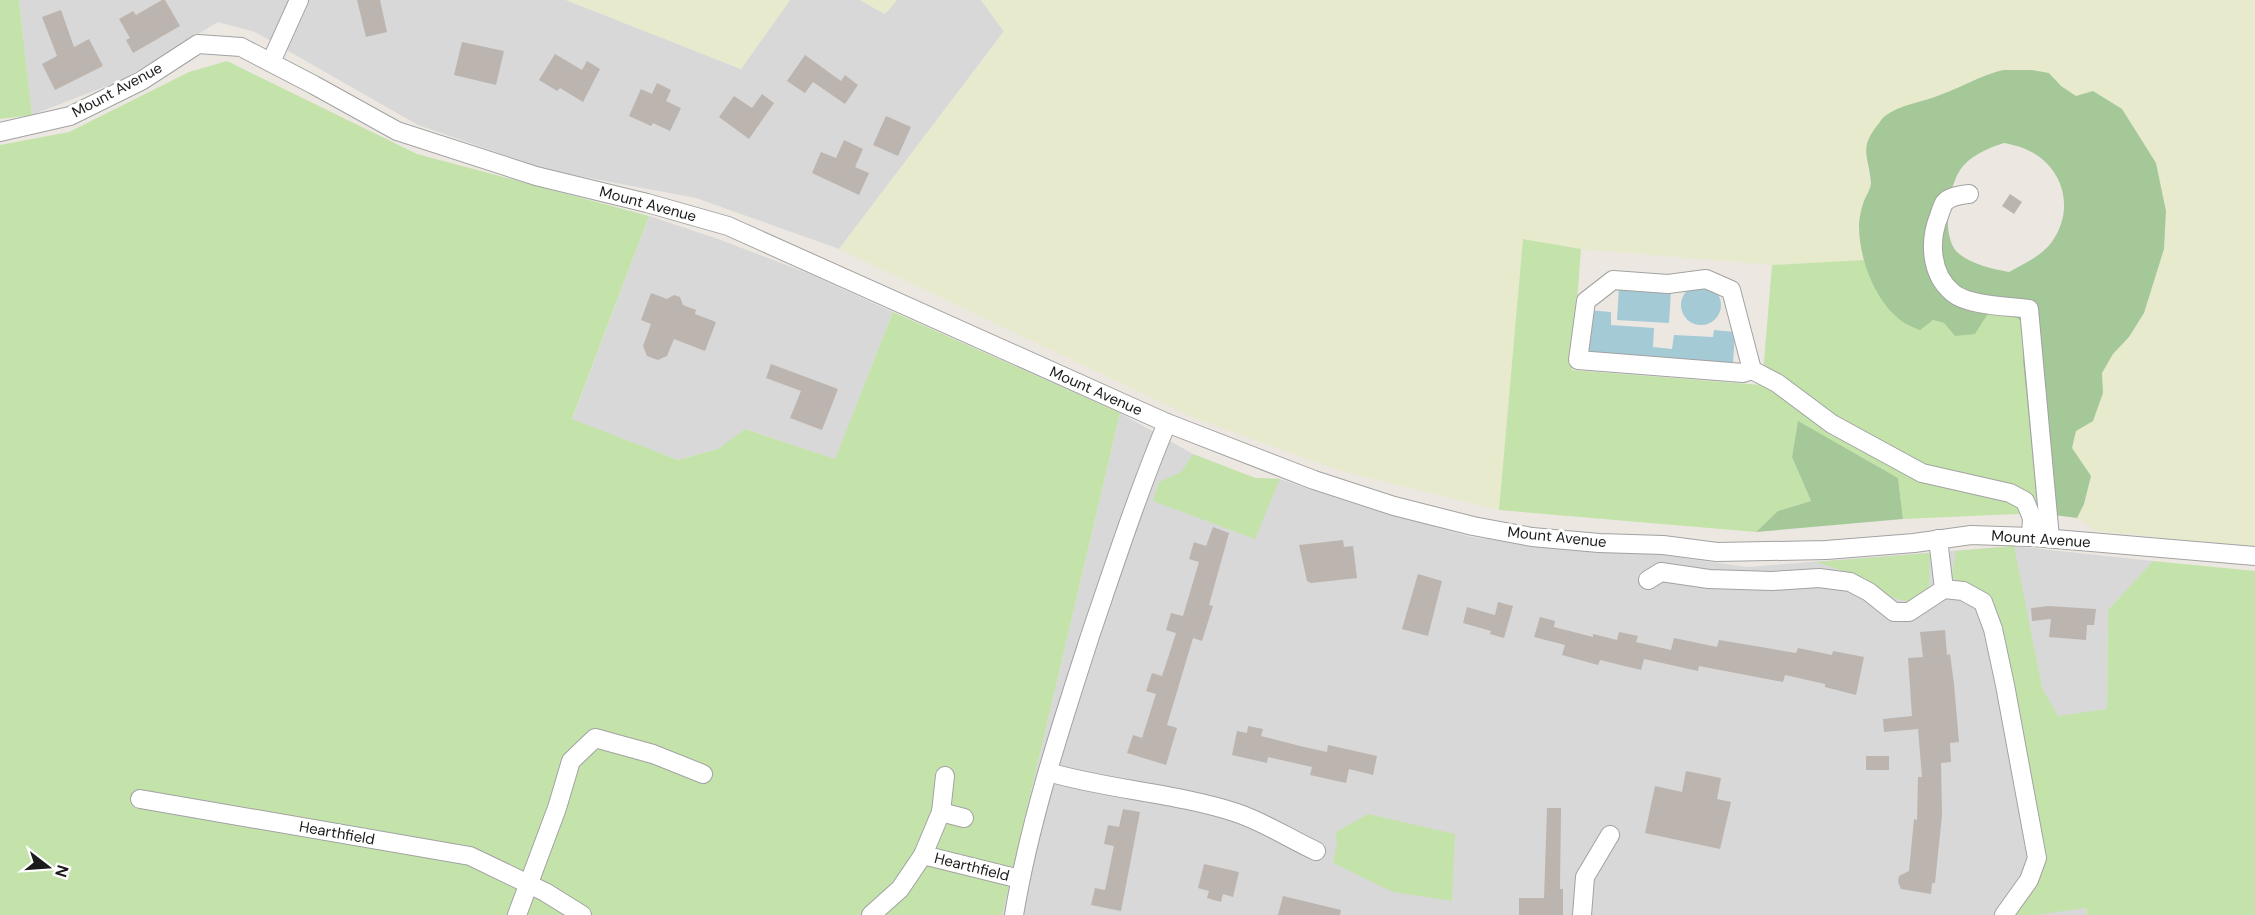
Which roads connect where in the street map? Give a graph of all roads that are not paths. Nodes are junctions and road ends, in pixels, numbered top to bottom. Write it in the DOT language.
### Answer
graph roads {
  1 [pos="299,0"];
  2 [pos="271,62"];
  3 [pos="0,132"];
  4 [pos="1969,194"];
  5 [pos="1752,370"];
  6 [pos="1167,423"];
  7 [pos="2031,537"];
  8 [pos="2050,538"];
  9 [pos="1938,539"];
  10 [pos="2255,556"];
  11 [pos="1648,580"];
  12 [pos="1944,589"];
  13 [pos="1048,772"];
  14 [pos="703,774"];
  15 [pos="945,776"];
  16 [pos="140,799"];
  17 [pos="941,812"];
  18 [pos="964,818"];
  19 [pos="1610,835"];
  20 [pos="1316,851"];
  21 [pos="923,855"];
  22 [pos="1020,879"];
  23 [pos="528,884"];
  24 [pos="517,915"];
  25 [pos="582,915"];
  26 [pos="871,915"];
  27 [pos="1014,915"];
  28 [pos="1582,915"];
  29 [pos="2004,915"];
  1 -- 2 [label="street"];
  2 -- 3 [label="street, Mount Avenue"];
  2 -- 6 [label="street, Mount Avenue"];
  4 -- 8 [label="street"];
  5 -- 5 [label="street"];
  5 -- 7 [label="street"];
  6 -- 9 [label="street, Mount Avenue"];
  6 -- 13 [label="street"];
  7 -- 8 [label="street, Mount Avenue"];
  7 -- 9 [label="street, Mount Avenue"];
  8 -- 10 [label="street, Mount Avenue"];
  9 -- 12 [label="street"];
  11 -- 12 [label="street"];
  12 -- 29 [label="street"];
  13 -- 20 [label="street"];
  13 -- 22 [label="street"];
  14 -- 23 [label="street"];
  15 -- 17 [label="street, Hearthfield"];
  16 -- 23 [label="street, Hearthfield"];
  17 -- 18 [label="street"];
  17 -- 21 [label="street, Hearthfield"];
  19 -- 28 [label="street"];
  21 -- 22 [label="street, Hearthfield"];
  21 -- 26 [label="street, Hearthfield"];
  22 -- 27 [label="street"];
  23 -- 24 [label="street"];
  23 -- 25 [label="street, Hearthfield"];
}
